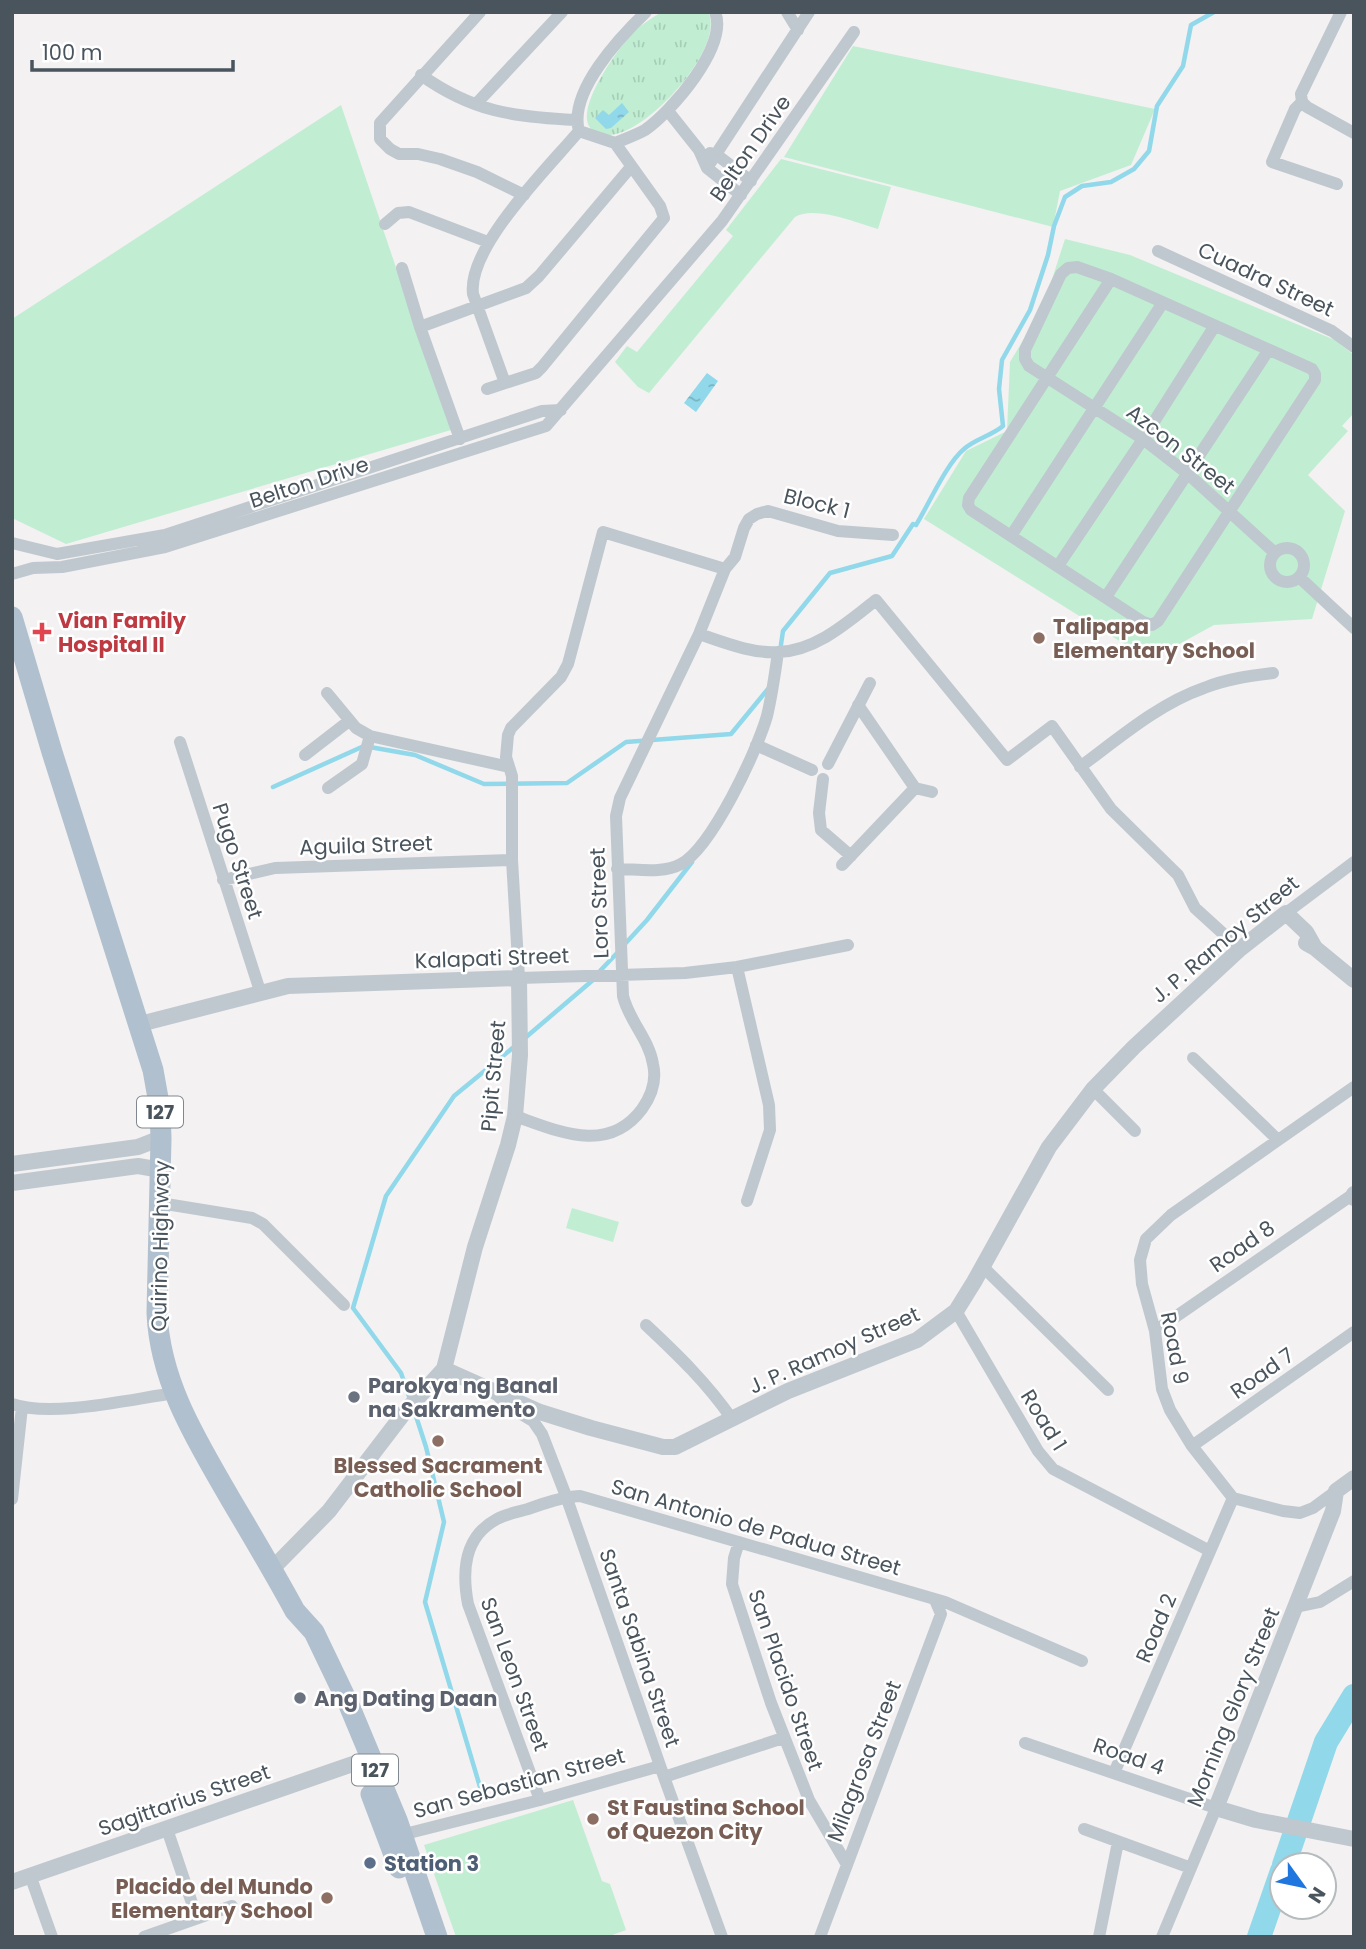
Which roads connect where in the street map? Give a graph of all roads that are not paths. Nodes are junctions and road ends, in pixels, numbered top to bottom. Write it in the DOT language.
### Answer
graph roads {
  1 [pos="480,12"];
  2 [pos="562,12"];
  3 [pos="646,12"];
  4 [pos="715,12"];
  5 [pos="787,12"];
  6 [pos="809,12"];
  7 [pos="1341,12"];
  8 [pos="798,30"];
  9 [pos="854,32"];
  10 [pos="421,75"];
  11 [pos="1302,102"];
  12 [pos="476,104"];
  13 [pos="668,111"];
  14 [pos="578,125"];
  15 [pos="1354,133"];
  16 [pos="615,144"];
  17 [pos="699,150"];
  18 [pos="717,155"];
  19 [pos="630,167"];
  20 [pos="707,168"];
  21 [pos="751,181"];
  22 [pos="1338,184"];
  23 [pos="524,195"];
  24 [pos="741,195"];
  25 [pos="385,225"];
  26 [pos="488,242"];
  27 [pos="1158,251"];
  28 [pos="402,268"];
  29 [pos="1111,279"];
  30 [pos="1162,304"];
  31 [pos="477,307"];
  32 [pos="420,327"];
  33 [pos="1214,327"];
  34 [pos="1354,347"];
  35 [pos="1268,351"];
  36 [pos="1046,378"];
  37 [pos="505,383"];
  38 [pos="487,389"];
  39 [pos="1094,408"];
  40 [pos="561,410"];
  41 [pos="460,439"];
  42 [pos="1143,439"];
  43 [pos="1188,474"];
  44 [pos="1230,511"];
  45 [pos="201,530"];
  46 [pos="893,535"];
  47 [pos="1011,536"];
  48 [pos="12,543"];
  49 [pos="31,548"];
  50 [pos="1275,553"];
  51 [pos="58,561"];
  52 [pos="1058,566"];
  53 [pos="33,568"];
  54 [pos="725,569"];
  55 [pos="12,574"];
  56 [pos="1299,577"];
  57 [pos="1106,597"];
  58 [pos="12,617"];
  59 [pos="1354,628"];
  60 [pos="699,634"];
  61 [pos="778,652"];
  62 [pos="1273,673"];
  63 [pos="870,683"];
  64 [pos="327,692"];
  65 [pos="858,705"];
  66 [pos="349,721"];
  67 [pos="370,736"];
  68 [pos="757,742"];
  69 [pos="180,743"];
  70 [pos="304,755"];
  71 [pos="828,764"];
  72 [pos="1080,767"];
  73 [pos="813,768"];
  74 [pos="511,772"];
  75 [pos="823,779"];
  76 [pos="328,788"];
  77 [pos="915,788"];
  78 [pos="932,792"];
  79 [pos="512,860"];
  80 [pos="1354,862"];
  81 [pos="617,869"];
  82 [pos="223,880"];
  83 [pos="1281,916"];
  84 [pos="848,945"];
  85 [pos="1240,949"];
  86 [pos="737,967"];
  87 [pos="1351,973"];
  88 [pos="621,976"];
  89 [pos="519,978"];
  90 [pos="260,991"];
  91 [pos="140,1024"];
  92 [pos="1193,1058"];
  93 [pos="1354,1087"];
  94 [pos="1093,1089"];
  95 [pos="515,1116"];
  96 [pos="1135,1131"];
  97 [pos="161,1138"];
  98 [pos="1277,1139"];
  99 [pos="12,1164"];
  100 [pos="161,1170"];
  101 [pos="12,1183"];
  102 [pos="1353,1196"];
  103 [pos="747,1201"];
  104 [pos="160,1203"];
  105 [pos="982,1266"];
  106 [pos="344,1305"];
  107 [pos="956,1311"];
  108 [pos="646,1325"];
  109 [pos="1155,1331"];
  110 [pos="1354,1332"];
  111 [pos="444,1369"];
  112 [pos="1108,1390"];
  113 [pos="494,1392"];
  114 [pos="175,1393"];
  115 [pos="17,1406"];
  116 [pos="732,1419"];
  117 [pos="1192,1446"];
  118 [pos="1354,1478"];
  119 [pos="1336,1491"];
  120 [pos="566,1496"];
  121 [pos="1233,1498"];
  122 [pos="12,1499"];
  123 [pos="739,1542"];
  124 [pos="1210,1551"];
  125 [pos="272,1569"];
  126 [pos="1354,1581"];
  127 [pos="935,1600"];
  128 [pos="1296,1607"];
  129 [pos="1082,1661"];
  130 [pos="783,1738"];
  131 [pos="1025,1743"];
  132 [pos="365,1760"];
  133 [pos="662,1771"];
  134 [pos="1114,1773"];
  135 [pos="540,1800"];
  136 [pos="1216,1808"];
  137 [pos="167,1829"];
  138 [pos="1084,1829"];
  139 [pos="395,1836"];
  140 [pos="1347,1838"];
  141 [pos="1118,1842"];
  142 [pos="846,1863"];
  143 [pos="1191,1868"];
  144 [pos="30,1875"];
  145 [pos="12,1882"];
  146 [pos="232,1906"];
  147 [pos="197,1918"];
  148 [pos="52,1937"];
  149 [pos="144,1937"];
  150 [pos="423,1937"];
  151 [pos="437,1937"];
  152 [pos="723,1937"];
  153 [pos="820,1937"];
  154 [pos="1099,1937"];
  155 [pos="1162,1937"];
  1 -- 10 [label="street"];
  2 -- 12 [label="street"];
  3 -- 14 [label="street"];
  4 -- 13 [label="street"];
  5 -- 8 [label="street"];
  6 -- 8 [label="street"];
  7 -- 11 [label="street"];
  8 -- 18 [label="street"];
  9 -- 21 [label="street, Belton Drive"];
  10 -- 12 [label="street"];
  10 -- 23 [label="street"];
  11 -- 15 [label="street"];
  11 -- 22 [label="street"];
  12 -- 14 [label="street"];
  13 -- 16 [label="street"];
  13 -- 17 [label="street"];
  14 -- 16 [label="street"];
  14 -- 23 [label="street"];
  16 -- 19 [label="street"];
  17 -- 18 [label="street"];
  17 -- 20 [label="street"];
  18 -- 20 [label="street"];
  18 -- 21 [label="street"];
  19 -- 31 [label="street"];
  19 -- 37 [label="street"];
  20 -- 24 [label="street"];
  21 -- 24 [label="street, Belton Drive"];
  23 -- 26 [label="street"];
  24 -- 40 [label="street, Belton Drive"];
  25 -- 26 [label="street"];
  26 -- 31 [label="street"];
  27 -- 34 [label="street, Cuadra Street"];
  28 -- 32 [label="street"];
  29 -- 30 [label="street"];
  29 -- 36 [label="street"];
  29 -- 36 [label="street, Azcon Street"];
  30 -- 33 [label="street"];
  30 -- 39 [label="street"];
  31 -- 32 [label="street"];
  31 -- 37 [label="street"];
  32 -- 41 [label="street"];
  33 -- 35 [label="street"];
  33 -- 42 [label="street"];
  35 -- 43 [label="street"];
  35 -- 44 [label="street"];
  36 -- 39 [label="street, Azcon Street"];
  36 -- 47 [label="street"];
  37 -- 38 [label="street"];
  39 -- 42 [label="street, Azcon Street"];
  39 -- 47 [label="street"];
  40 -- 41 [label="street, Belton Drive"];
  40 -- 45 [label="street, Belton Drive"];
  41 -- 45 [label="street, Belton Drive"];
  42 -- 43 [label="street, Azcon Street"];
  42 -- 52 [label="street"];
  43 -- 44 [label="street, Azcon Street"];
  43 -- 57 [label="street"];
  44 -- 50 [label="street, Azcon Street"];
  44 -- 57 [label="street"];
  45 -- 51 [label="street, Belton Drive"];
  46 -- 54 [label="street, Block 1"];
  47 -- 52 [label="street"];
  48 -- 49 [label="street, Belton Drive"];
  49 -- 51 [label="street, Belton Drive"];
  49 -- 53 [label="street"];
  50 -- 56 [label="street"];
  50 -- 56 [label="street, Azcon Street"];
  51 -- 53 [label="street, Belton Drive"];
  52 -- 57 [label="street"];
  53 -- 55 [label="street, Belton Drive"];
  54 -- 60 [label="street, Loro Street"];
  54 -- 74 [label="street, Pipit Street"];
  56 -- 59 [label="street"];
  58 -- 91 [label="main road, Quirino Highway / 127"];
  60 -- 61 [label="street"];
  60 -- 81 [label="street, Loro Street"];
  61 -- 68 [label="street"];
  61 -- 72 [label="street"];
  62 -- 72 [label="street"];
  63 -- 65 [label="street"];
  64 -- 66 [label="street"];
  65 -- 71 [label="street"];
  65 -- 77 [label="street"];
  66 -- 67 [label="street"];
  66 -- 70 [label="street"];
  67 -- 74 [label="street"];
  67 -- 76 [label="street"];
  68 -- 73 [label="street"];
  68 -- 81 [label="street"];
  69 -- 82 [label="street, Pugo Street"];
  71 -- 73 [label="street"];
  71 -- 75 [label="street"];
  72 -- 85 [label="street"];
  73 -- 75 [label="street"];
  74 -- 79 [label="street, Pipit Street"];
  75 -- 77 [label="street"];
  77 -- 78 [label="street"];
  79 -- 82 [label="street, Aguila Street"];
  79 -- 89 [label="street, Pipit Street"];
  80 -- 83 [label="street, J. P. Ramoy Street"];
  81 -- 88 [label="street, Loro Street"];
  82 -- 90 [label="street, Pugo Street"];
  83 -- 85 [label="street, J. P. Ramoy Street"];
  83 -- 87 [label="street"];
  84 -- 86 [label="street, Kalapati Street"];
  85 -- 94 [label="street, J. P. Ramoy Street"];
  86 -- 88 [label="street, Kalapati Street"];
  86 -- 103 [label="street"];
  88 -- 89 [label="street, Kalapati Street"];
  88 -- 95 [label="street, Loro Street"];
  89 -- 90 [label="street, Kalapati Street"];
  89 -- 95 [label="street, Pipit Street"];
  90 -- 91 [label="street, Kalapati Street"];
  91 -- 97 [label="main road, Quirino Highway / 127"];
  92 -- 98 [label="street"];
  93 -- 98 [label="street, Road 9"];
  94 -- 96 [label="street"];
  94 -- 105 [label="street, J. P. Ramoy Street"];
  95 -- 111 [label="street, Pipit Street"];
  97 -- 99 [label="street"];
  97 -- 100 [label="main road, Quirino Highway / 127"];
  98 -- 109 [label="street, Road 9"];
  100 -- 101 [label="street"];
  100 -- 104 [label="main road, Quirino Highway / 127"];
  102 -- 109 [label="street, Road 8"];
  104 -- 106 [label="street"];
  104 -- 114 [label="main road, Quirino Highway / 127"];
  105 -- 107 [label="street, J. P. Ramoy Street"];
  105 -- 112 [label="street"];
  107 -- 116 [label="street, J. P. Ramoy Street"];
  107 -- 124 [label="street, Road 1"];
  108 -- 116 [label="street"];
  109 -- 117 [label="street, Road 9"];
  110 -- 117 [label="street, Road 7"];
  111 -- 113 [label="street, J. P. Ramoy Street"];
  111 -- 125 [label="street"];
  113 -- 116 [label="street, J. P. Ramoy Street"];
  113 -- 120 [label="street, Santa Sabina Street"];
  114 -- 115 [label="street"];
  114 -- 125 [label="main road, Quirino Highway / 127"];
  115 -- 122 [label="street"];
  117 -- 121 [label="street, Road 9"];
  118 -- 119 [label="street"];
  119 -- 121 [label="street"];
  119 -- 128 [label="street, Morning Glory Street"];
  120 -- 123 [label="street, San Antonio de Padua Street"];
  120 -- 133 [label="street, Santa Sabina Street"];
  120 -- 135 [label="street, San Leon Street"];
  121 -- 124 [label="street, Road 2"];
  123 -- 127 [label="street, San Antonio de Padua Street"];
  123 -- 130 [label="street, San Placido Street"];
  124 -- 134 [label="street, Road 2"];
  125 -- 132 [label="main road, Quirino Highway / 127"];
  126 -- 128 [label="street"];
  127 -- 129 [label="street, San Antonio de Padua Street"];
  127 -- 142 [label="street, Milagrosa Street"];
  128 -- 136 [label="street, Morning Glory Street"];
  130 -- 133 [label="street, San Sebastian Street"];
  130 -- 142 [label="street, San Placido Street"];
  131 -- 134 [label="street, Road 4"];
  132 -- 137 [label="street, Sagittarius Street"];
  132 -- 139 [label="main road, Quirino Highway / 127"];
  133 -- 135 [label="street, San Sebastian Street"];
  133 -- 152 [label="street, Santa Sabina Street"];
  134 -- 136 [label="street, Road 4"];
  135 -- 139 [label="street, San Sebastian Street"];
  136 -- 140 [label="street, Road 4"];
  136 -- 143 [label="street, Morning Glory Street"];
  137 -- 144 [label="street, Sagittarius Street"];
  137 -- 147 [label="street"];
  138 -- 141 [label="street"];
  139 -- 150 [label="main road, Quirino Highway / 127"];
  139 -- 151 [label="main road, Quirino Highway / 127"];
  141 -- 143 [label="street"];
  141 -- 154 [label="street"];
  142 -- 153 [label="street, Milagrosa Street"];
  143 -- 155 [label="street, Morning Glory Street"];
  144 -- 145 [label="street, Sagittarius Street"];
  144 -- 148 [label="street"];
  146 -- 147 [label="street"];
  147 -- 149 [label="street"];
}
